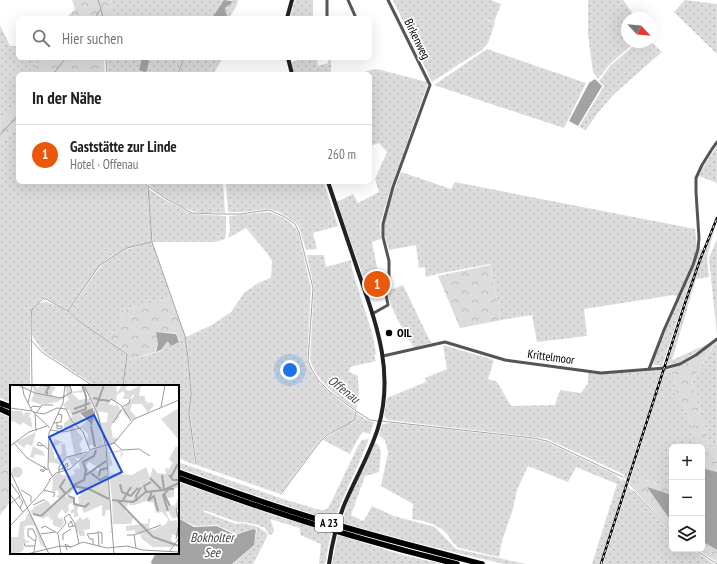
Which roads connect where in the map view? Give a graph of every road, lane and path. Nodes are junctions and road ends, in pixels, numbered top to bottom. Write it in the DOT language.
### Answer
graph roads {
  1 [pos="292,0"];
  2 [pos="327,0"];
  3 [pos="348,0"];
  4 [pos="388,0"];
  5 [pos="288,16"];
  6 [pos="327,16"];
  7 [pos="355,16"];
  8 [pos="288,60"];
  9 [pos="292,72"];
  10 [pos="717,142"];
  11 [pos="329,184"];
  12 [pos="372,314"];
  13 [pos="717,339"];
  14 [pos="383,356"];
  15 [pos="649,369"];
  16 [pos="0,403"];
  17 [pos="10,407"];
  18 [pos="0,409"];
  19 [pos="10,414"];
  20 [pos="179,472"];
  21 [pos="179,478"];
  22 [pos="329,564"];
  23 [pos="457,564"];
  24 [pos="482,564"];
  1 -- 5 [label="main road"];
  2 -- 6 [label="street"];
  3 -- 7 [label="street"];
  4 -- 12 [label="street, Birkenweg"];
  8 -- 9 [label="main road"];
  10 -- 15 [label="street"];
  11 -- 12 [label="main road"];
  12 -- 14 [label="main road"];
  13 -- 15 [label="street, Krittelmoor"];
  14 -- 15 [label="street, Krittelmoor"];
  14 -- 22 [label="main road"];
  16 -- 17 [label="highway"];
  18 -- 19 [label="highway"];
  20 -- 24 [label="highway, A 23"];
  21 -- 23 [label="highway, A 23"];
}
